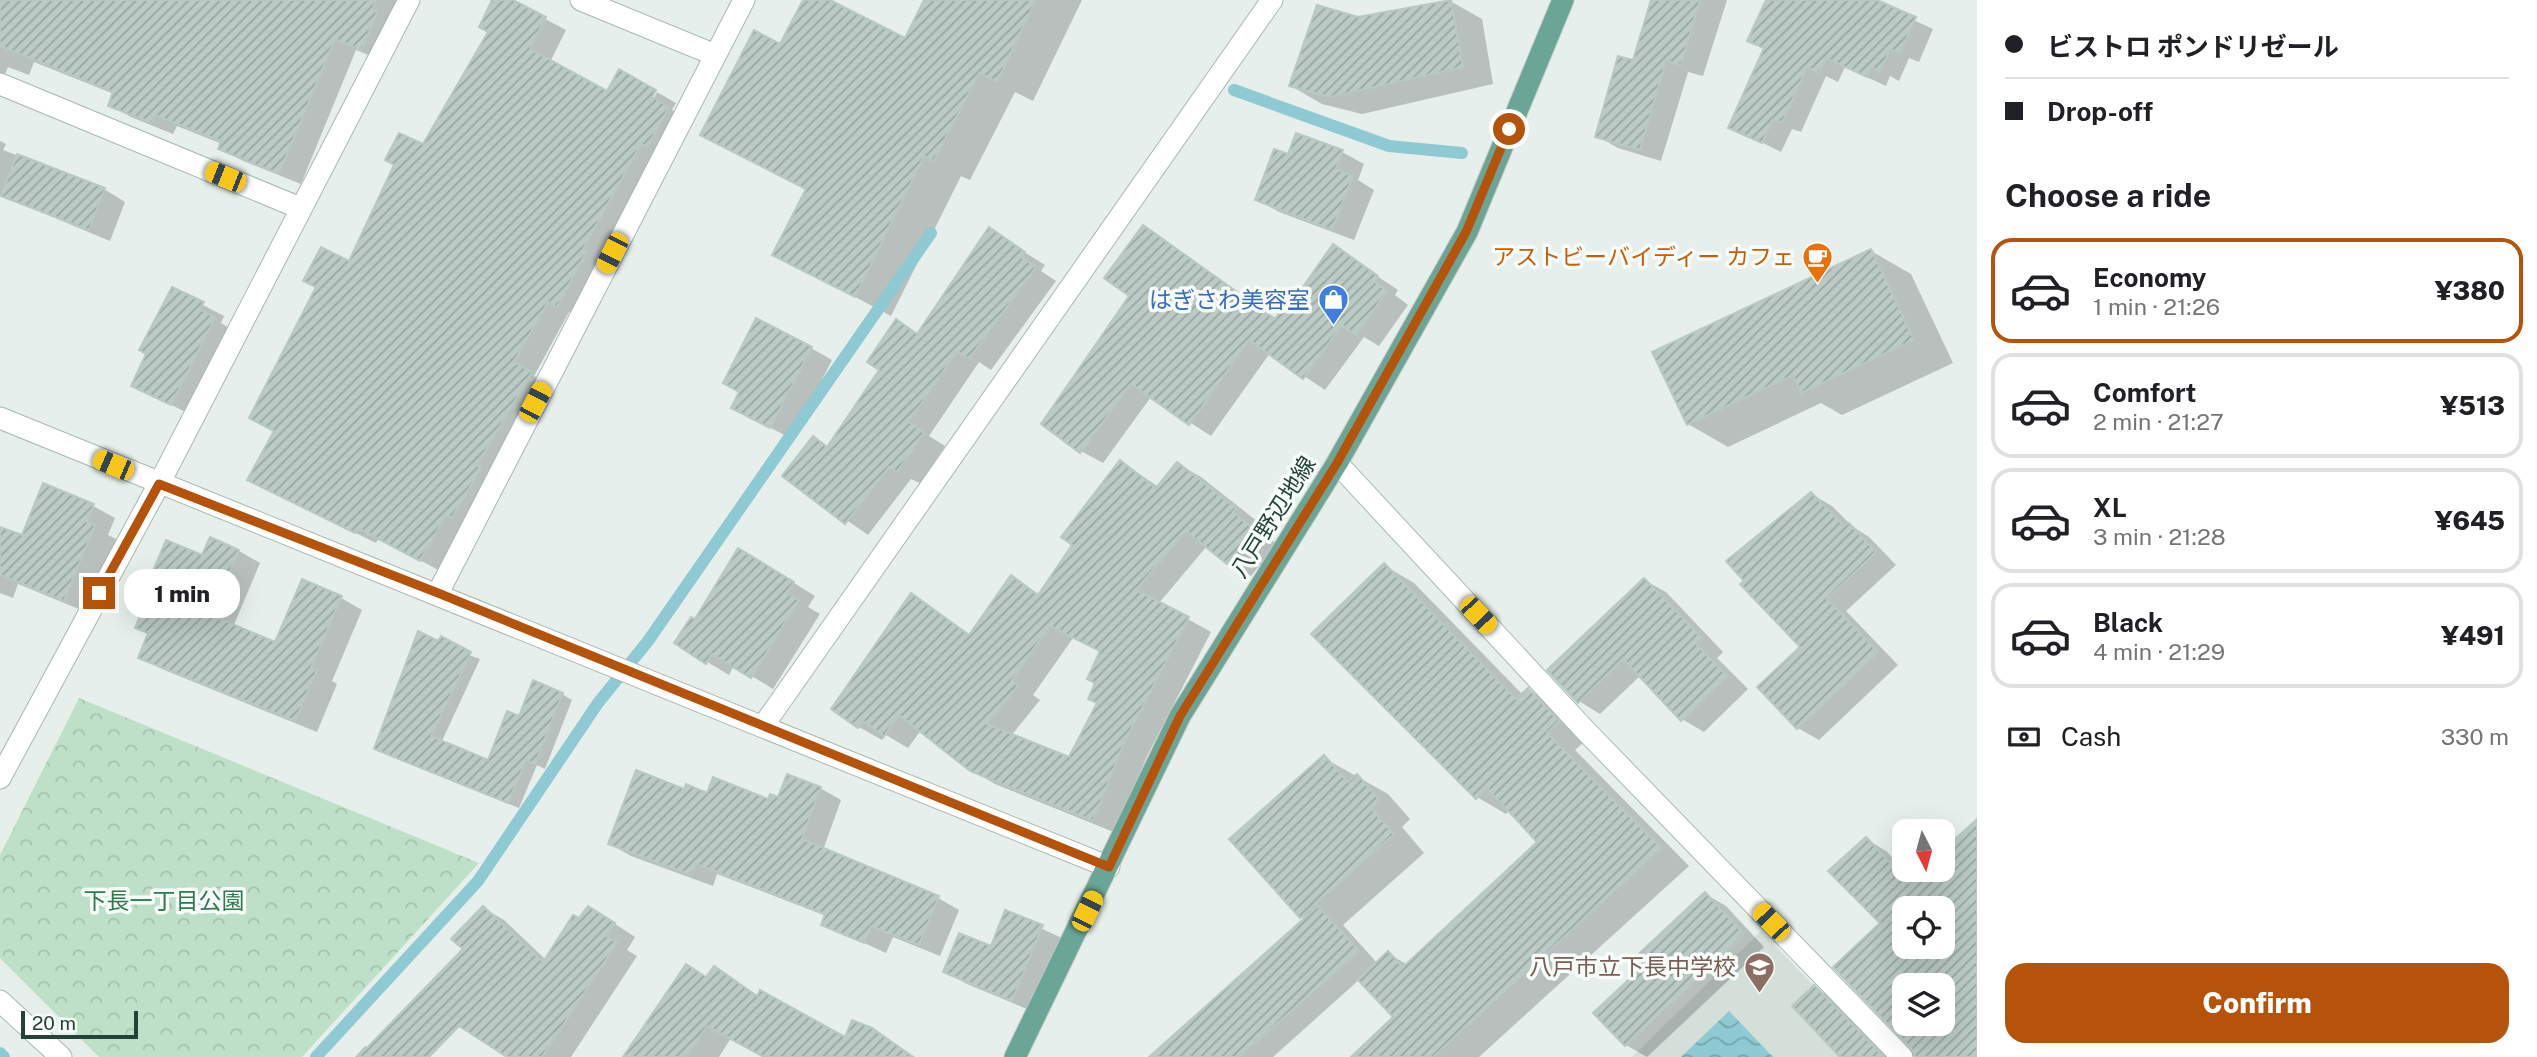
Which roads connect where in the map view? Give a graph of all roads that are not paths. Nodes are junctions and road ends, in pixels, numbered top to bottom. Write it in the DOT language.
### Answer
graph roads {
  1 [pos="409,0"];
  2 [pos="581,0"];
  3 [pos="744,0"];
  4 [pos="1272,0"];
  5 [pos="1563,0"];
  6 [pos="715,55"];
  7 [pos="0,84"];
  8 [pos="300,208"];
  9 [pos="0,418"];
  10 [pos="1337,463"];
  11 [pos="159,484"];
  12 [pos="438,593"];
  13 [pos="762,726"];
  14 [pos="0,778"];
  15 [pos="1109,867"];
  16 [pos="0,1001"];
  17 [pos="61,1057"];
  18 [pos="1015,1057"];
  19 [pos="1902,1057"];
  1 -- 8 [label="street"];
  2 -- 6 [label="street"];
  3 -- 6 [label="street"];
  4 -- 13 [label="street"];
  5 -- 10 [label="main road, 八戸野辺地線"];
  6 -- 12 [label="street"];
  7 -- 8 [label="street"];
  8 -- 11 [label="street"];
  9 -- 11 [label="street"];
  10 -- 15 [label="main road, 八戸野辺地線"];
  10 -- 19 [label="street"];
  11 -- 12 [label="street"];
  11 -- 14 [label="street"];
  12 -- 13 [label="street"];
  13 -- 15 [label="street"];
  15 -- 18 [label="main road, 八戸野辺地線"];
  16 -- 17 [label="street"];
}
